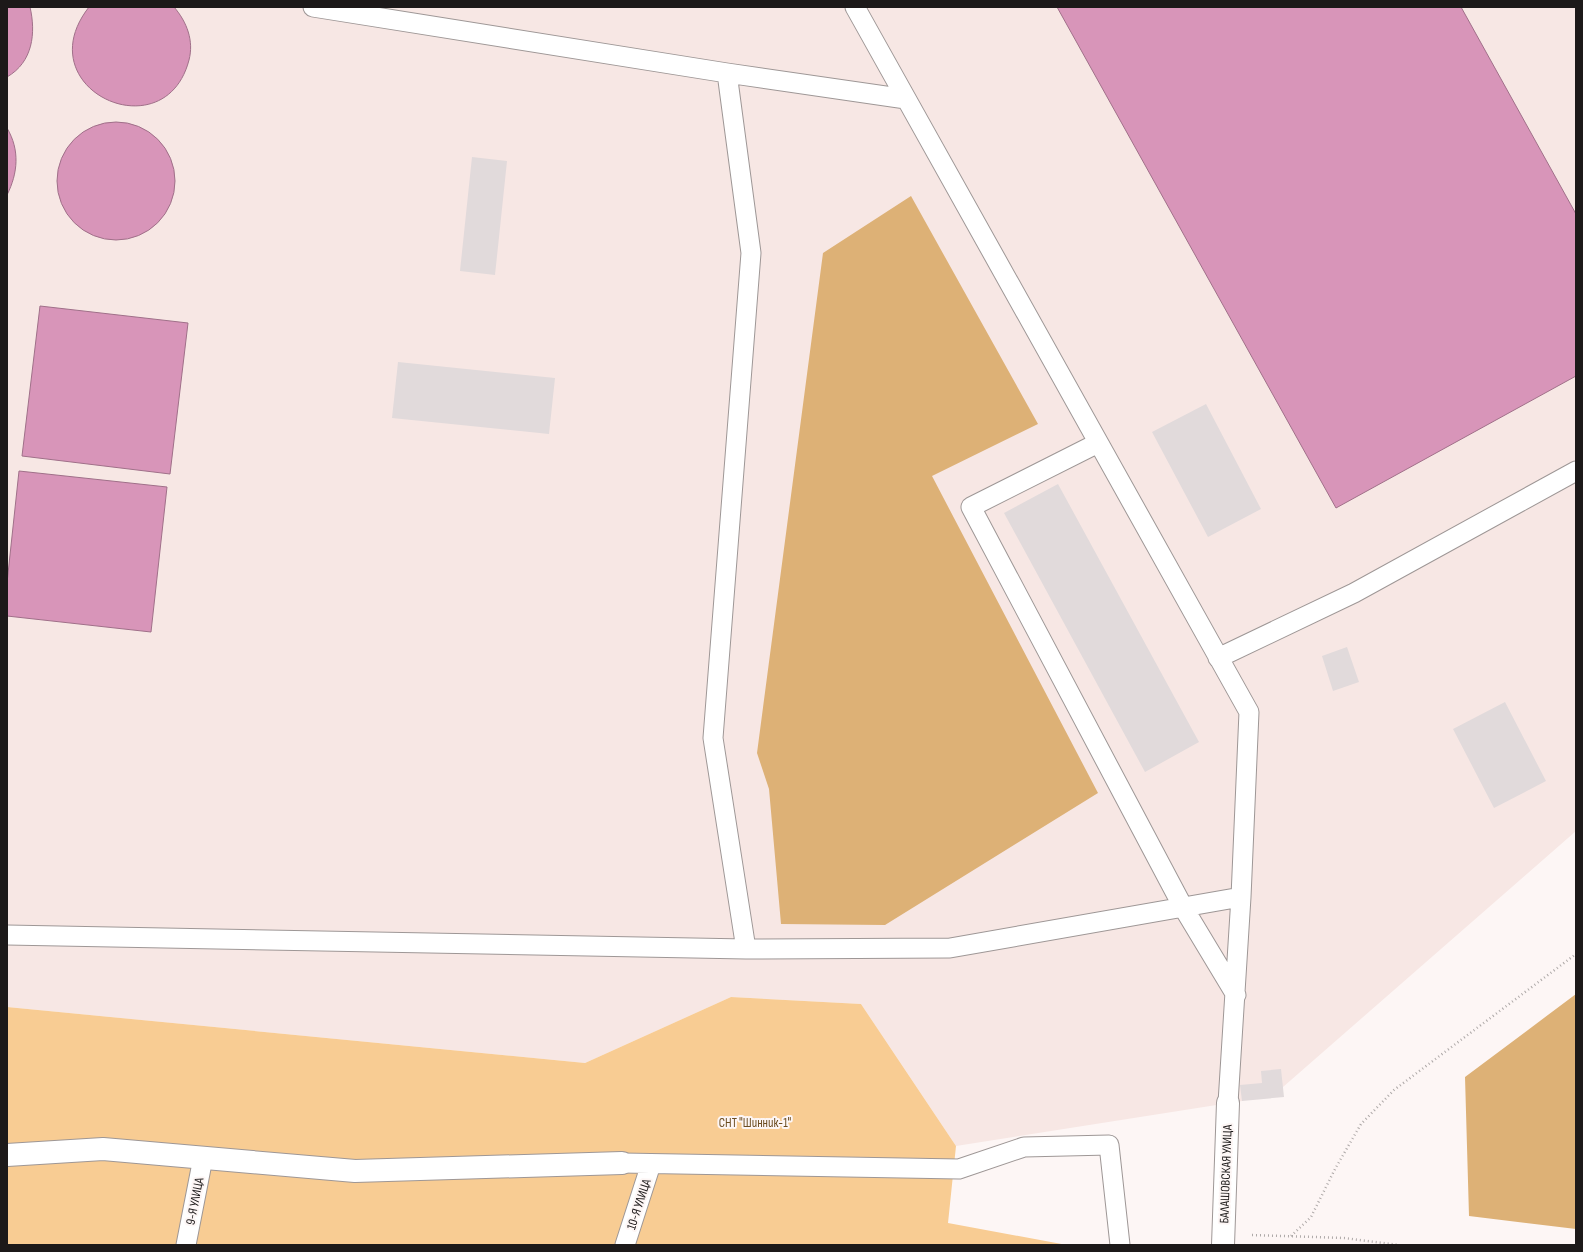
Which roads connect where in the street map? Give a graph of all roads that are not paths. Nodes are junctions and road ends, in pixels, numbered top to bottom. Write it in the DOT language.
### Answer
graph roads {
  1 [pos="313,7"];
  2 [pos="855,7"];
  3 [pos="727,73"];
  4 [pos="906,99"];
  5 [pos="1098,444"];
  6 [pos="1576,471"];
  7 [pos="1218,658"];
  8 [pos="1241,897"];
  9 [pos="1183,907"];
  10 [pos="7,935"];
  11 [pos="746,949"];
  12 [pos="1236,995"];
  13 [pos="1228,1103"];
  14 [pos="7,1155"];
  15 [pos="203,1158"];
  16 [pos="622,1163"];
  17 [pos="651,1164"];
  18 [pos="1223,1239"];
  19 [pos="186,1245"];
  20 [pos="625,1245"];
  21 [pos="1120,1245"];
  1 -- 3 [label="lane"];
  2 -- 4 [label="lane"];
  3 -- 4 [label="lane"];
  3 -- 11 [label="lane"];
  4 -- 5 [label="lane"];
  5 -- 7 [label="lane"];
  5 -- 9 [label="lane"];
  6 -- 7 [label="lane"];
  7 -- 8 [label="lane"];
  8 -- 9 [label="lane"];
  8 -- 12 [label="lane"];
  9 -- 11 [label="lane"];
  9 -- 12 [label="lane"];
  10 -- 11 [label="lane"];
  12 -- 13 [label="lane"];
  13 -- 18 [label="street, БАЛАШОВСКАЯ УЛИЦА"];
  14 -- 15 [label="street"];
  15 -- 16 [label="street"];
  15 -- 19 [label="lane, 9-Я УЛИЦА"];
  16 -- 17 [label="lane"];
  17 -- 20 [label="lane, 10-Я УЛИЦА"];
  17 -- 21 [label="lane"];
}
